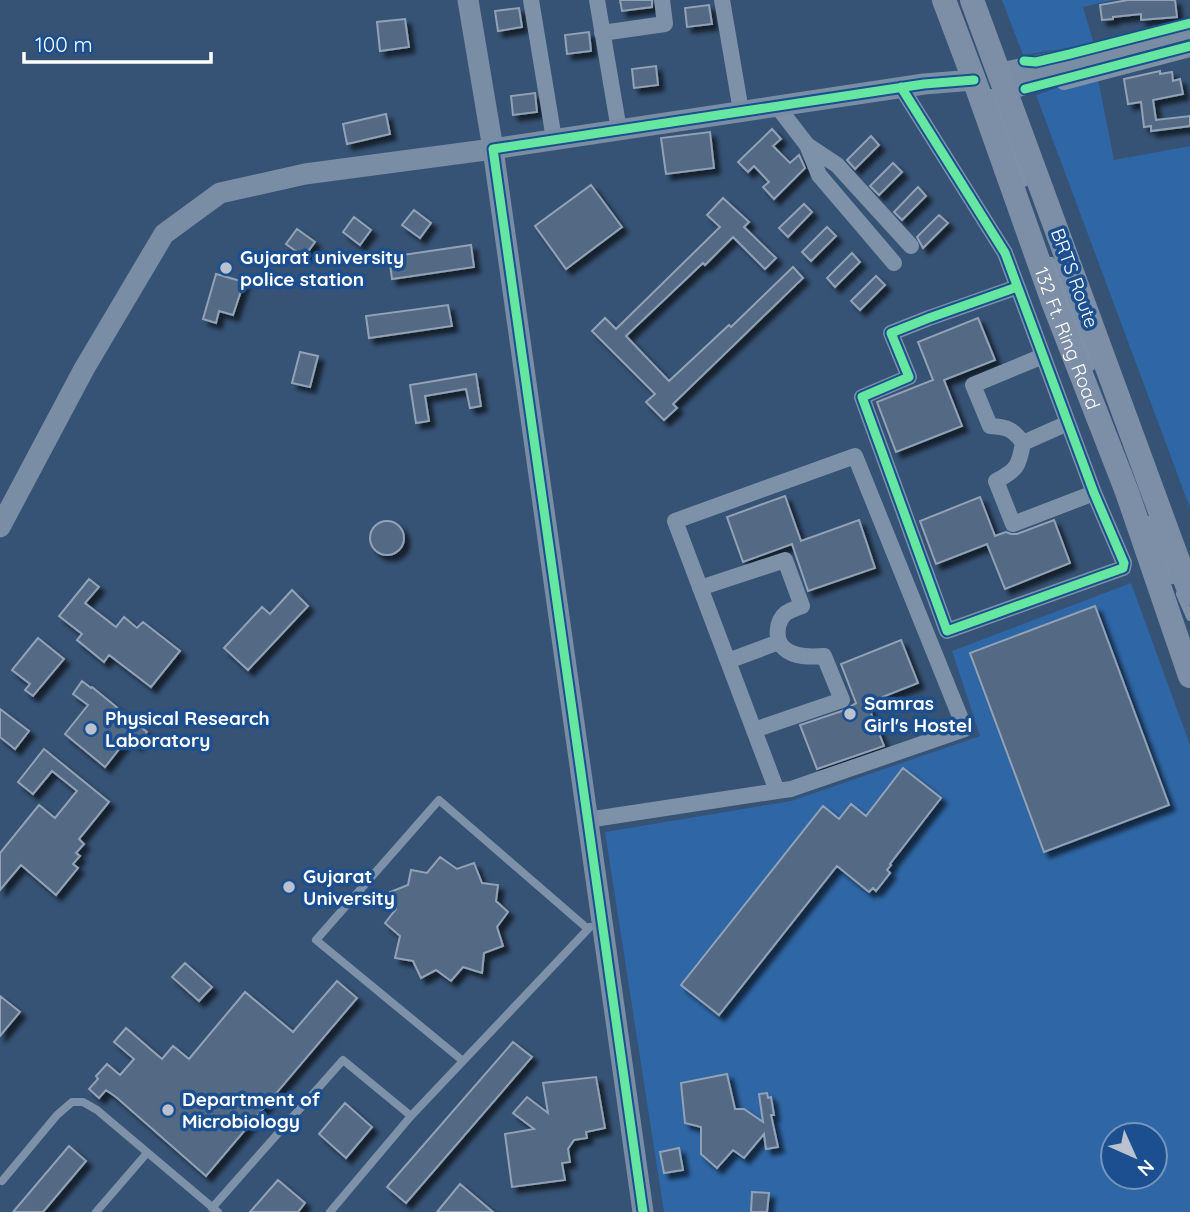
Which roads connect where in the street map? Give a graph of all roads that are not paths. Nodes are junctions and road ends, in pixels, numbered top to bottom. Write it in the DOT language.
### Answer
graph roads {
  1 [pos="468,0"];
  2 [pos="531,0"];
  3 [pos="597,0"];
  4 [pos="662,0"];
  5 [pos="722,0"];
  6 [pos="944,0"];
  7 [pos="972,0"];
  8 [pos="1190,17"];
  9 [pos="1190,28"];
  10 [pos="602,33"];
  11 [pos="1190,40"];
  12 [pos="1190,49"];
  13 [pos="1024,61"];
  14 [pos="999,85"];
  15 [pos="901,87"];
  16 [pos="777,106"];
  17 [pos="741,111"];
  18 [pos="619,130"];
  19 [pos="554,139"];
  20 [pos="807,145"];
  21 [pos="493,149"];
  22 [pos="1026,190"];
  23 [pos="911,246"];
  24 [pos="1048,253"];
  25 [pos="894,263"];
  26 [pos="1017,287"];
  27 [pos="1043,356"];
  28 [pos="1097,381"];
  29 [pos="1068,423"];
  30 [pos="1023,443"];
  31 [pos="1094,494"];
  32 [pos="1144,506"];
  33 [pos="0,527"];
  34 [pos="1166,565"];
  35 [pos="700,588"];
  36 [pos="1190,593"];
  37 [pos="1190,617"];
  38 [pos="1183,626"];
  39 [pos="1187,638"];
  40 [pos="779,642"];
  41 [pos="1190,650"];
  42 [pos="728,662"];
  43 [pos="1190,676"];
  44 [pos="754,730"];
  45 [pos="777,791"];
  46 [pos="587,820"];
  47 [pos="594,922"];
  48 [pos="463,1061"];
  49 [pos="411,1116"];
  50 [pos="147,1153"];
  51 [pos="2,1181"];
  52 [pos="215,1210"];
  53 [pos="96,1212"];
  54 [pos="330,1212"];
  55 [pos="643,1212"];
  1 -- 21 [label="street"];
  2 -- 19 [label="street"];
  3 -- 10 [label="street"];
  4 -- 10 [label="street"];
  5 -- 17 [label="street"];
  6 -- 14 [label="main road, 132 Ft. Ring Road"];
  7 -- 14 [label="main road, 132 Ft. Ring Road"];
  8 -- 13 [label="street"];
  9 -- 14 [label="street"];
  10 -- 18 [label="street"];
  11 -- 14 [label="street"];
  12 -- 14 [label="street"];
  14 -- 15 [label="street"];
  14 -- 22 [label="lane"];
  14 -- 36 [label="main road, 132 Ft. Ring Road"];
  14 -- 43 [label="main road, 132 Ft. Ring Road"];
  15 -- 16 [label="street"];
  15 -- 26 [label="street"];
  16 -- 17 [label="street"];
  16 -- 20 [label="street"];
  17 -- 18 [label="street"];
  18 -- 19 [label="street"];
  19 -- 21 [label="street"];
  20 -- 23 [label="street"];
  20 -- 25 [label="street"];
  21 -- 33 [label="street"];
  21 -- 46 [label="street"];
  24 -- 28 [label="lane, BRTS Route"];
  26 -- 27 [label="street"];
  26 -- 31 [label="street"];
  27 -- 29 [label="street"];
  27 -- 30 [label="street"];
  29 -- 30 [label="street"];
  29 -- 31 [label="street"];
  30 -- 31 [label="street"];
  32 -- 34 [label="lane"];
  34 -- 37 [label="lane"];
  34 -- 38 [label="lane"];
  35 -- 40 [label="street"];
  35 -- 42 [label="street"];
  35 -- 45 [label="street"];
  39 -- 41 [label="lane"];
  40 -- 42 [label="street"];
  40 -- 44 [label="street"];
  42 -- 44 [label="street"];
  44 -- 45 [label="street"];
  45 -- 46 [label="street"];
  46 -- 47 [label="street"];
  47 -- 48 [label="lane"];
  47 -- 48 [label="lane"];
  47 -- 55 [label="street"];
  48 -- 49 [label="lane"];
  49 -- 52 [label="lane"];
  49 -- 54 [label="lane"];
  50 -- 51 [label="lane"];
  50 -- 52 [label="lane"];
  50 -- 53 [label="lane"];
}
